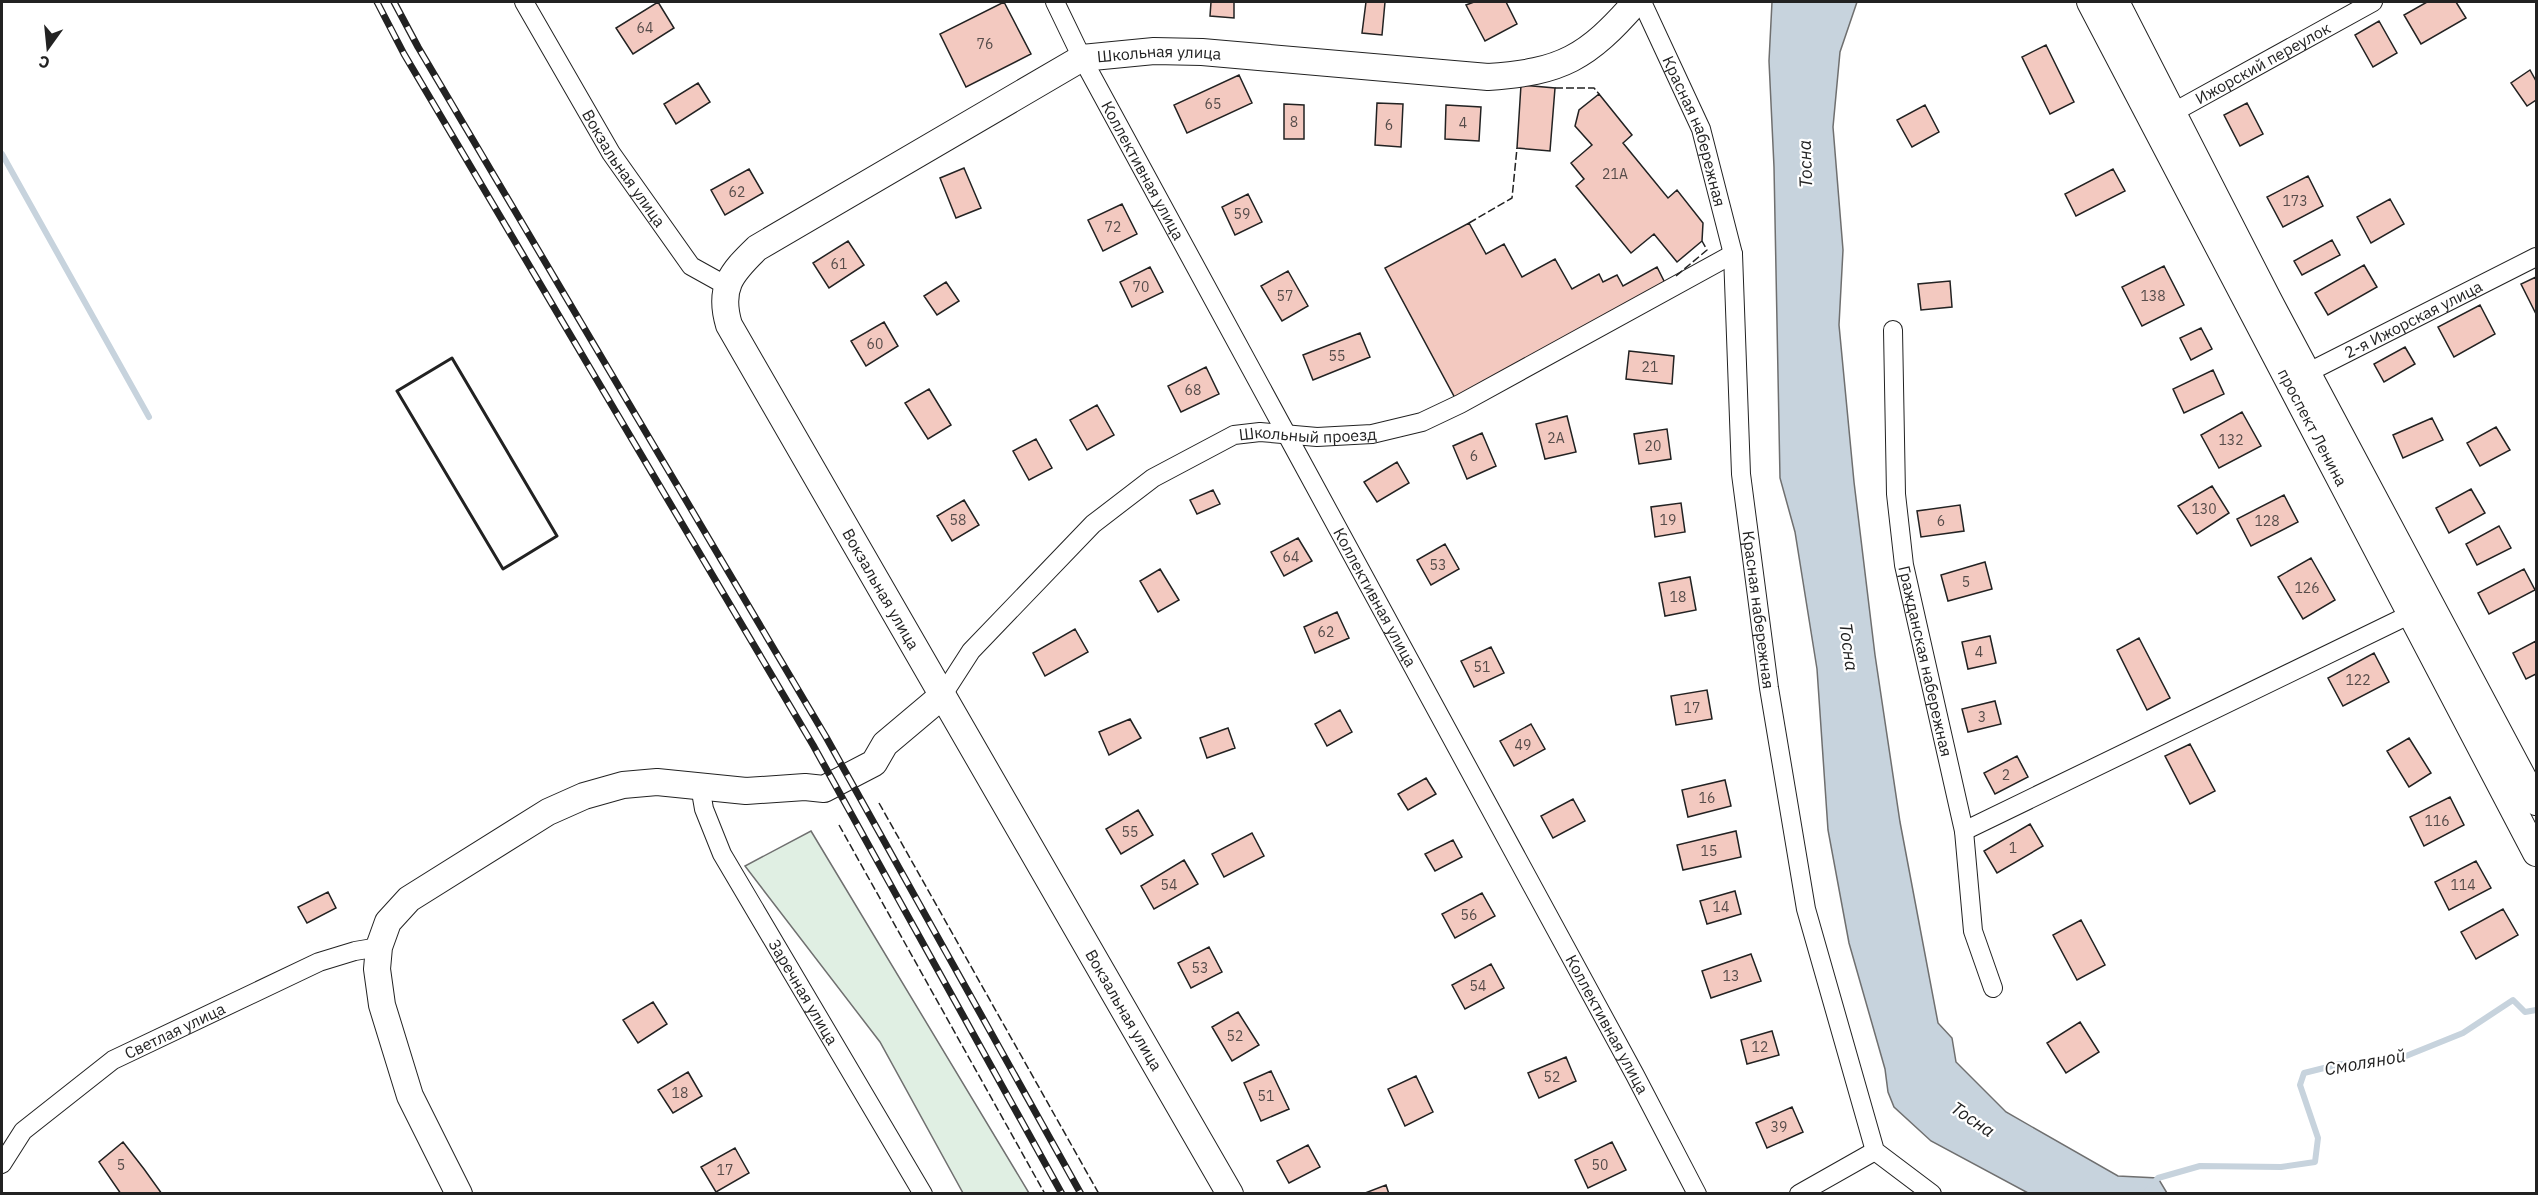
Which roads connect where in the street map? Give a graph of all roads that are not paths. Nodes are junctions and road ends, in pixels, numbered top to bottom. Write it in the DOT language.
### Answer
graph roads {
  1 [pos="524,2"];
  2 [pos="1055,2"];
  3 [pos="1636,2"];
  4 [pos="1642,2"];
  5 [pos="2090,2"];
  6 [pos="2116,2"];
  7 [pos="2373,2"];
  8 [pos="1082,58"];
  9 [pos="2163,118"];
  10 [pos="1733,254"];
  11 [pos="2536,257"];
  12 [pos="727,286"];
  13 [pos="1893,330"];
  14 [pos="2298,378"];
  15 [pos="1286,435"];
  16 [pos="2411,614"];
  17 [pos="942,696"];
  18 [pos="700,786"];
  19 [pos="2536,802"];
  20 [pos="1964,831"];
  21 [pos="2536,853"];
  22 [pos="379,947"];
  23 [pos="1993,988"];
  24 [pos="1875,1151"];
  25 [pos="2,1164"];
  26 [pos="459,1194"];
  27 [pos="923,1194"];
  28 [pos="1230,1194"];
  29 [pos="1697,1194"];
  30 [pos="1799,1194"];
  31 [pos="1932,1194"];
  1 -- 12 [label="street, Вокзальная улица"];
  2 -- 8 [label="street, Коллективная улица"];
  3 -- 8 [label="street, Школьная улица"];
  4 -- 10 [label="street, Красная набережная"];
  5 -- 9 [label="street, проспект Ленина"];
  6 -- 9 [label="street, проспект Ленина"];
  7 -- 9 [label="street, Ижорский переулок"];
  8 -- 12 [label="street, Школьная улица"];
  8 -- 15 [label="street, Коллективная улица"];
  9 -- 14 [label="street, проспект Ленина"];
  10 -- 15 [label="street, Школьный проезд"];
  10 -- 24 [label="street, Красная набережная"];
  11 -- 14 [label="street, 2-я Ижорская улица"];
  12 -- 17 [label="street, Вокзальная улица"];
  13 -- 20 [label="street, Гражданская набережная"];
  14 -- 16 [label="street, проспект Ленина"];
  14 -- 19 [label="street, проспект Ленина"];
  15 -- 17 [label="street, Школьный проезд"];
  15 -- 29 [label="street, Коллективная улица"];
  16 -- 20 [label="street"];
  16 -- 21 [label="street, проспект Ленина"];
  17 -- 18 [label="street"];
  17 -- 28 [label="street, Вокзальная улица"];
  18 -- 22 [label="street"];
  18 -- 27 [label="street, Заречная улица"];
  20 -- 23 [label="street, Гражданская набережная"];
  22 -- 25 [label="street, Светлая улица"];
  22 -- 26 [label="street"];
  24 -- 30 [label="street"];
  24 -- 31 [label="street"];
}
